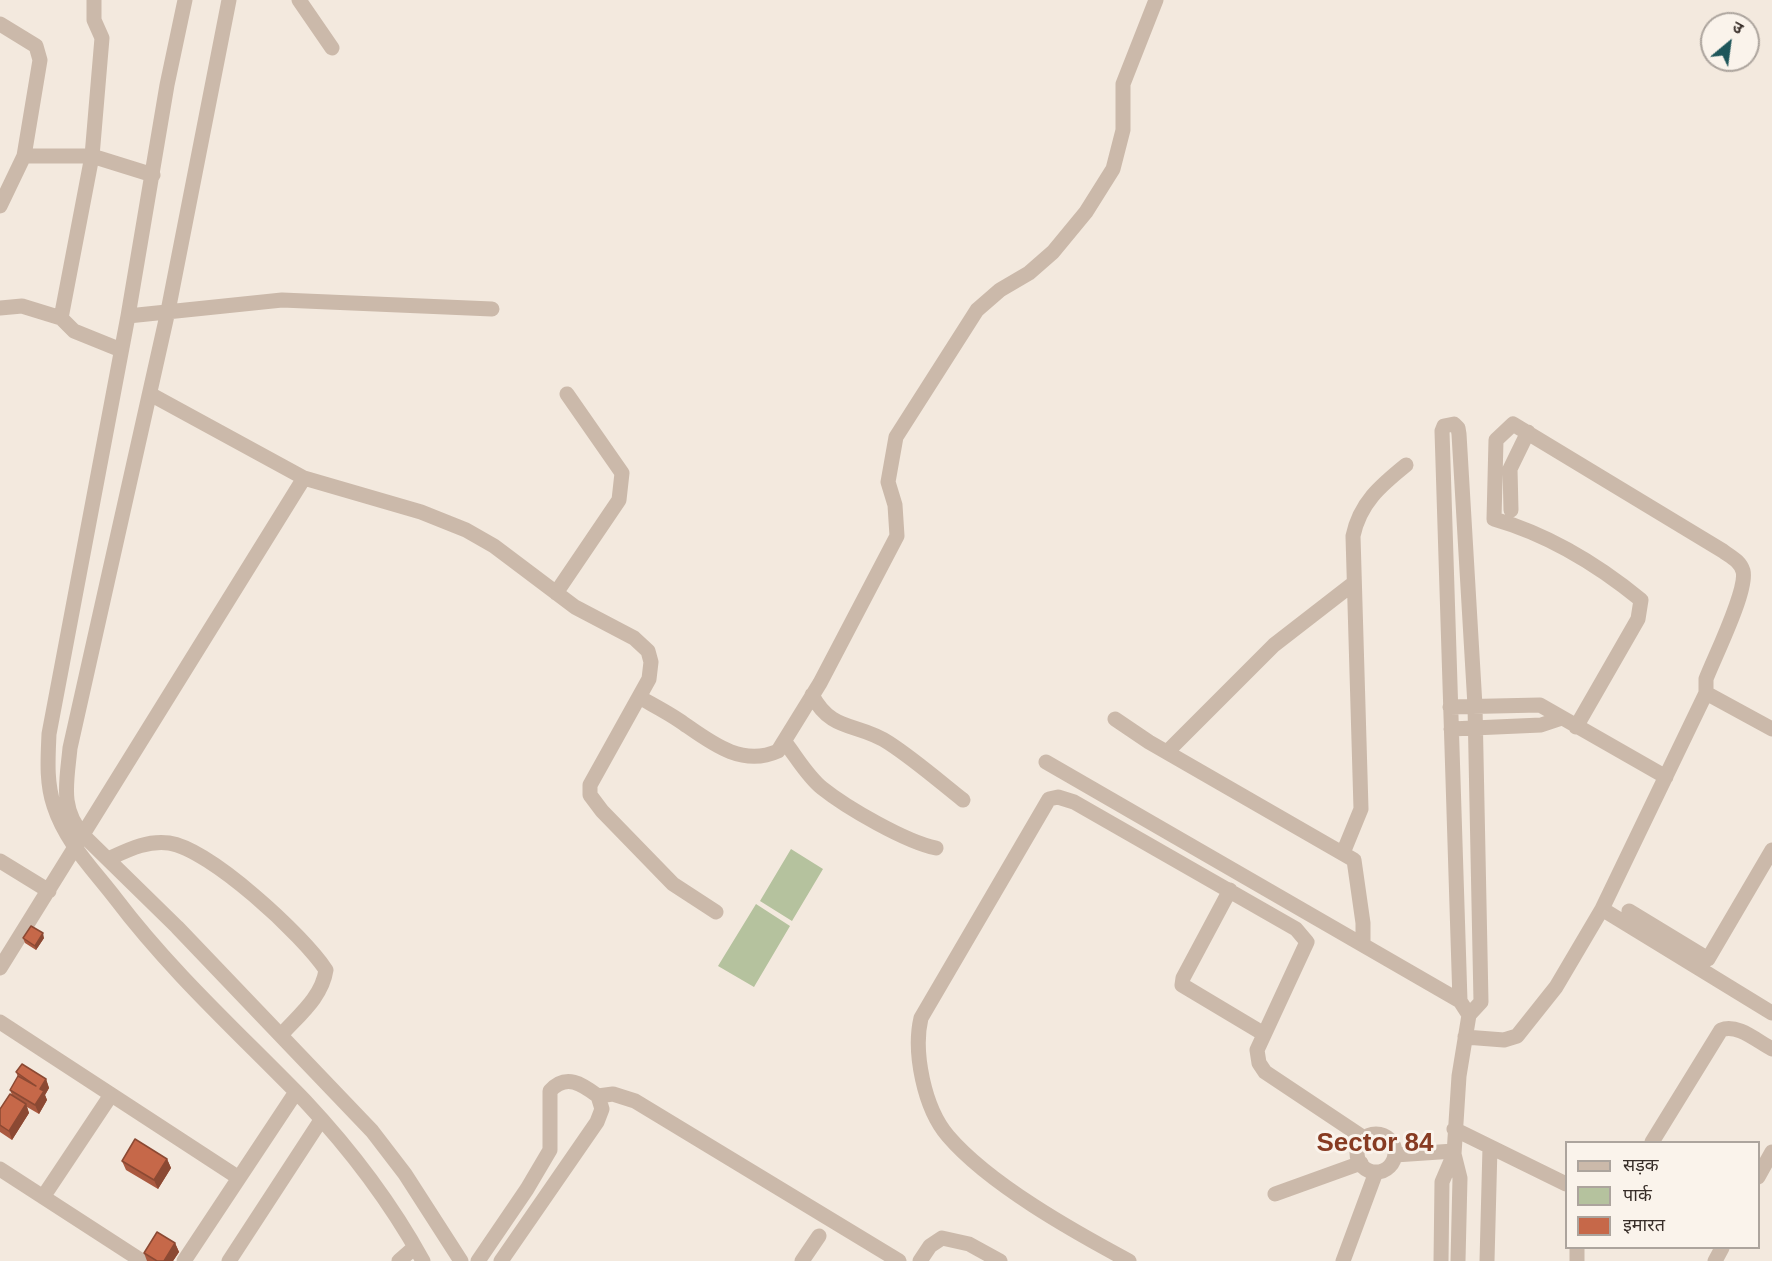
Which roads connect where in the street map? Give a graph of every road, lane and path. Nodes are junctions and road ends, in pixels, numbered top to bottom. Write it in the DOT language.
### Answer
graph roads {
  1 [pos="94,0"];
  2 [pos="185,0"];
  3 [pos="228,0"];
  4 [pos="299,0"];
  5 [pos="1156,0"];
  6 [pos="0,24"];
  7 [pos="332,48"];
  8 [pos="24,156"];
  9 [pos="92,156"];
  10 [pos="153,175"];
  11 [pos="0,206"];
  12 [pos="0,308"];
  13 [pos="492,309"];
  14 [pos="168,311"];
  15 [pos="128,316"];
  16 [pos="61,318"];
  17 [pos="121,350"];
  18 [pos="150,393"];
  19 [pos="567,394"];
  20 [pos="1528,432"];
  21 [pos="1406,465"];
  22 [pos="304,478"];
  23 [pos="1511,510"];
  24 [pos="1354,583"];
  25 [pos="556,593"];
  26 [pos="1706,693"];
  27 [pos="812,695"];
  28 [pos="639,697"];
  29 [pos="1475,706"];
  30 [pos="1450,707"];
  31 [pos="1562,718"];
  32 [pos="1115,719"];
  33 [pos="1475,727"];
  34 [pos="1576,727"];
  35 [pos="1451,729"];
  36 [pos="1772,729"];
  37 [pos="784,741"];
  38 [pos="1167,752"];
  39 [pos="1046,762"];
  40 [pos="1666,777"];
  41 [pos="963,800"];
  42 [pos="84,836"];
  43 [pos="74,848"];
  44 [pos="936,848"];
  45 [pos="1772,850"];
  46 [pos="1343,853"];
  47 [pos="108,859"];
  48 [pos="0,861"];
  49 [pos="1230,890"];
  50 [pos="50,891"];
  51 [pos="1604,903"];
  52 [pos="716,912"];
  53 [pos="1363,944"];
  54 [pos="0,968"];
  55 [pos="1460,1001"];
  56 [pos="1772,1013"];
  57 [pos="1470,1015"];
  58 [pos="0,1022"];
  59 [pos="1264,1034"];
  60 [pos="281,1035"];
  61 [pos="1466,1037"];
  62 [pos="1772,1049"];
  63 [pos="296,1092"];
  64 [pos="111,1095"];
  65 [pos="598,1096"];
  66 [pos="321,1120"];
  67 [pos="1454,1129"];
  68 [pos="1364,1138"];
  69 [pos="1653,1141"];
  70 [pos="1490,1147"];
  71 [pos="1772,1152"];
  72 [pos="1454,1153"];
  73 [pos="1395,1155"];
  74 [pos="1361,1163"];
  75 [pos="0,1169"];
  76 [pos="1376,1172"];
  77 [pos="1760,1174"];
  78 [pos="239,1178"];
  79 [pos="1565,1184"];
  80 [pos="1275,1194"];
  81 [pos="42,1197"];
  82 [pos="819,1236"];
  83 [pos="415,1247"];
  84 [pos="142,1261"];
  85 [pos="184,1261"];
  86 [pos="230,1261"];
  87 [pos="399,1261"];
  88 [pos="423,1261"];
  89 [pos="461,1261"];
  90 [pos="478,1261"];
  91 [pos="501,1261"];
  92 [pos="802,1261"];
  93 [pos="899,1261"];
  94 [pos="920,1261"];
  95 [pos="1000,1261"];
  96 [pos="1129,1261"];
  97 [pos="1343,1261"];
  98 [pos="1442,1261"];
  99 [pos="1458,1261"];
  100 [pos="1487,1261"];
  1 -- 9 [label="street"];
  2 -- 10 [label="street"];
  3 -- 14 [label="street"];
  4 -- 7 [label="street"];
  5 -- 27 [label="street"];
  6 -- 8 [label="street"];
  8 -- 9 [label="street"];
  8 -- 11 [label="street"];
  9 -- 10 [label="street"];
  9 -- 16 [label="street"];
  10 -- 15 [label="street"];
  12 -- 16 [label="street"];
  13 -- 14 [label="street"];
  14 -- 15 [label="street"];
  14 -- 18 [label="street"];
  15 -- 17 [label="street"];
  16 -- 17 [label="street"];
  17 -- 43 [label="street"];
  18 -- 22 [label="street"];
  18 -- 42 [label="street"];
  19 -- 25 [label="street"];
  20 -- 23 [label="street"];
  20 -- 26 [label="street"];
  20 -- 34 [label="street"];
  21 -- 24 [label="street"];
  22 -- 25 [label="street"];
  22 -- 42 [label="street"];
  24 -- 38 [label="street"];
  24 -- 46 [label="street"];
  25 -- 28 [label="street"];
  26 -- 36 [label="street"];
  26 -- 40 [label="street"];
  27 -- 37 [label="street"];
  27 -- 41 [label="street"];
  28 -- 37 [label="street"];
  28 -- 52 [label="street"];
  29 -- 30 [label="street"];
  29 -- 30 [label="street"];
  29 -- 31 [label="street"];
  29 -- 33 [label="street"];
  30 -- 35 [label="street"];
  31 -- 33 [label="street"];
  31 -- 34 [label="street"];
  32 -- 38 [label="street"];
  33 -- 35 [label="street"];
  33 -- 57 [label="street"];
  34 -- 40 [label="street"];
  35 -- 55 [label="street"];
  37 -- 44 [label="street"];
  38 -- 46 [label="street"];
  39 -- 53 [label="street"];
  40 -- 51 [label="street"];
  42 -- 43 [label="street"];
  42 -- 47 [label="street"];
  43 -- 50 [label="street"];
  43 -- 63 [label="street"];
  45 -- 51 [label="street"];
  46 -- 53 [label="street"];
  47 -- 60 [label="street"];
  47 -- 60 [label="street"];
  48 -- 50 [label="street"];
  49 -- 59 [label="street"];
  49 -- 59 [label="street"];
  49 -- 96 [label="street"];
  50 -- 54 [label="street"];
  51 -- 56 [label="street"];
  51 -- 61 [label="street"];
  53 -- 55 [label="street"];
  55 -- 57 [label="street"];
  57 -- 61 [label="street"];
  58 -- 64 [label="street"];
  59 -- 68 [label="street"];
  60 -- 89 [label="street"];
  61 -- 67 [label="street"];
  62 -- 69 [label="street"];
  63 -- 66 [label="street"];
  63 -- 78 [label="street"];
  64 -- 78 [label="street"];
  64 -- 81 [label="street"];
  65 -- 90 [label="street"];
  65 -- 91 [label="street"];
  65 -- 93 [label="street"];
  66 -- 83 [label="street"];
  66 -- 86 [label="street"];
  67 -- 70 [label="street"];
  67 -- 72 [label="street"];
  68 -- 73 [label="street"];
  68 -- 74 [label="street"];
  70 -- 79 [label="street"];
  70 -- 100 [label="street"];
  71 -- 77 [label="street"];
  72 -- 73 [label="street"];
  72 -- 98 [label="street"];
  72 -- 99 [label="street"];
  73 -- 76 [label="street"];
  74 -- 76 [label="street"];
  74 -- 80 [label="street"];
  75 -- 81 [label="street"];
  76 -- 97 [label="street"];
  78 -- 85 [label="street"];
  81 -- 84 [label="street"];
  82 -- 92 [label="street"];
  83 -- 87 [label="street"];
  83 -- 88 [label="street"];
  94 -- 95 [label="street"];
}
